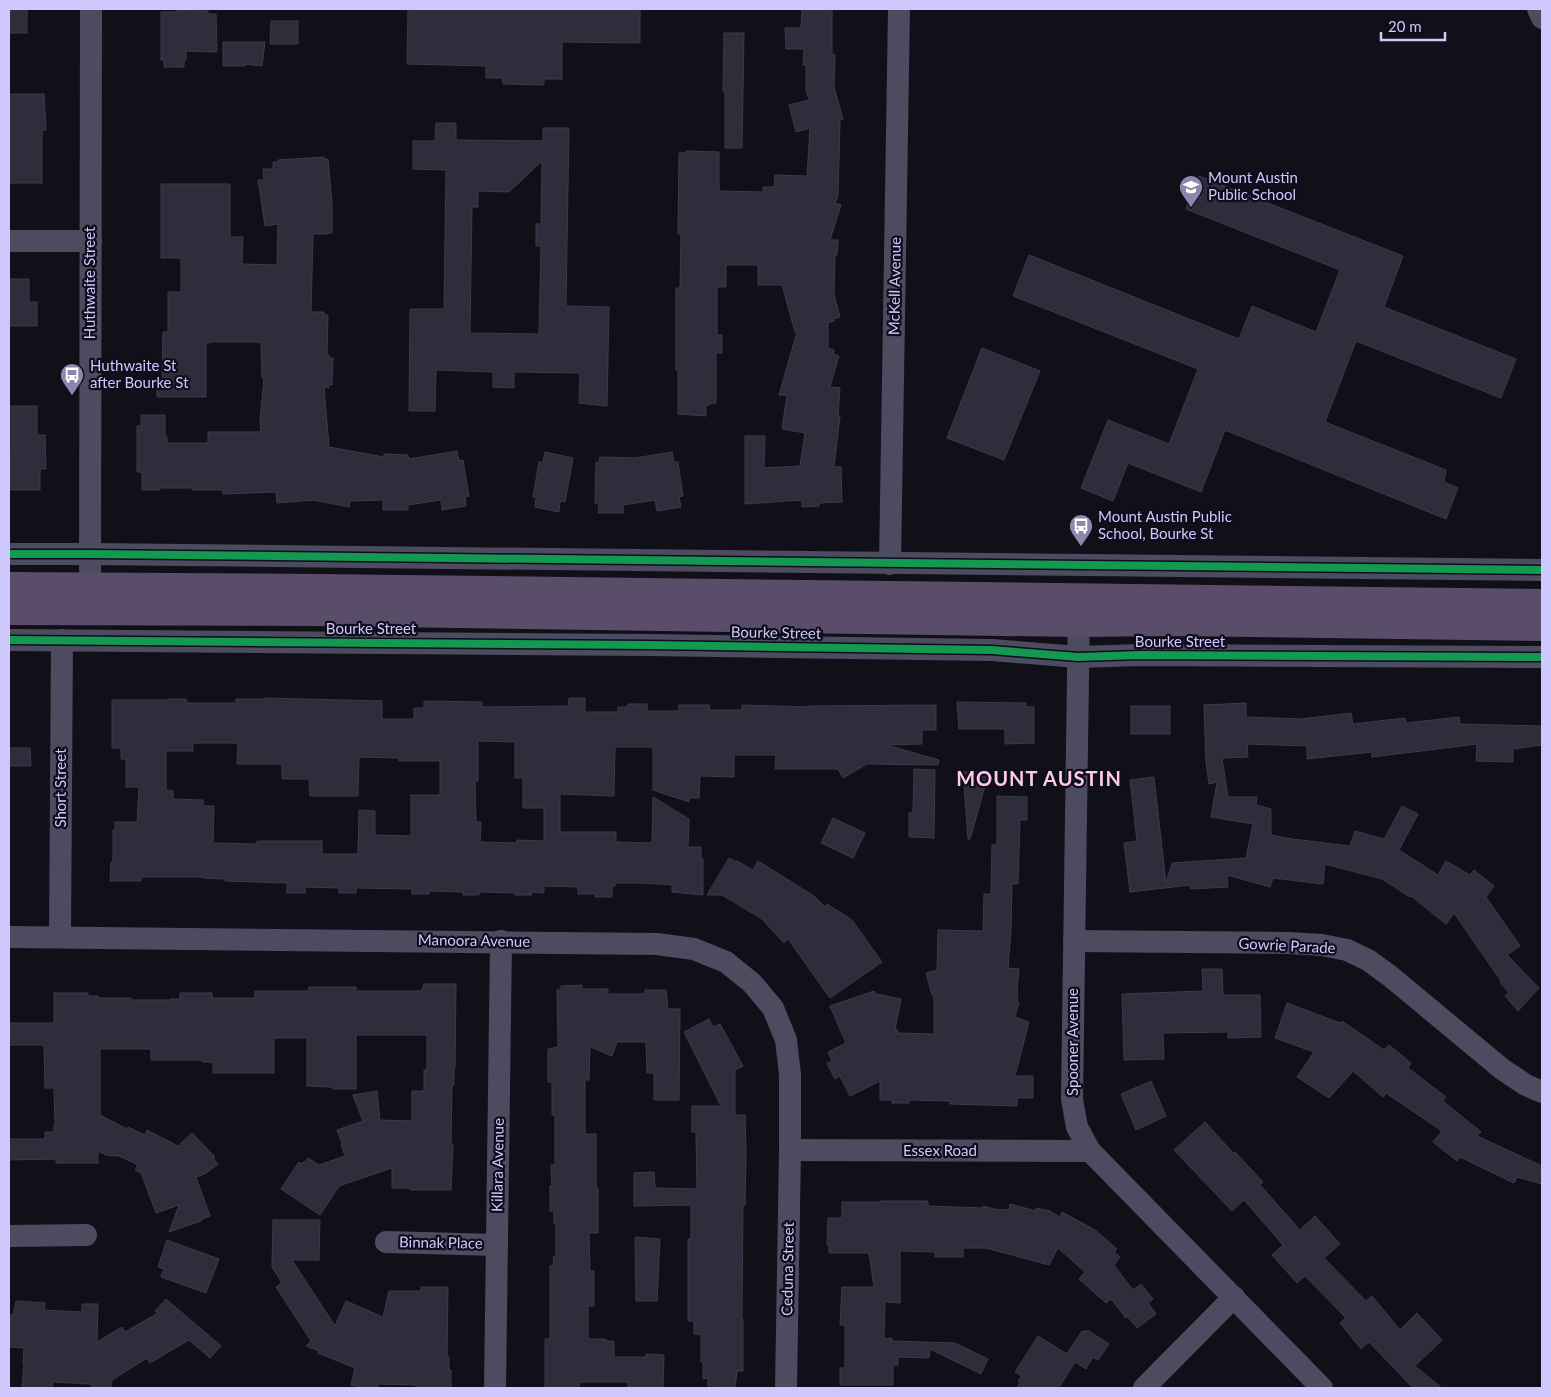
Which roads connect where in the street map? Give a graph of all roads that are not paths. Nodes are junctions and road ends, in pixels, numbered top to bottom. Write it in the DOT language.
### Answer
graph roads {
  1 [pos="91,9"];
  2 [pos="899,9"];
  3 [pos="1538,9"];
  4 [pos="1542,18"];
  5 [pos="9,241"];
  6 [pos="90,241"];
  7 [pos="9,554"];
  8 [pos="90,554"];
  9 [pos="890,564"];
  10 [pos="1542,570"];
  11 [pos="9,586"];
  12 [pos="90,599"];
  13 [pos="1542,603"];
  14 [pos="1079,610"];
  15 [pos="9,611"];
  16 [pos="1542,626"];
  17 [pos="9,640"];
  18 [pos="62,640"];
  19 [pos="1078,657"];
  20 [pos="1542,657"];
  21 [pos="9,937"];
  22 [pos="60,937"];
  23 [pos="1074,941"];
  24 [pos="501,942"];
  25 [pos="1542,1092"];
  26 [pos="790,1150"];
  27 [pos="1090,1151"];
  28 [pos="86,1235"];
  29 [pos="9,1236"];
  30 [pos="386,1242"];
  31 [pos="497,1244"];
  32 [pos="1234,1297"];
  33 [pos="495,1388"];
  34 [pos="786,1388"];
  35 [pos="1144,1388"];
  36 [pos="1322,1388"];
  1 -- 6 [label="street, Huthwaite Street"];
  2 -- 9 [label="street, McKell Avenue"];
  3 -- 4 [label="street"];
  5 -- 6 [label="street"];
  6 -- 8 [label="street, Huthwaite Street"];
  7 -- 8 [label="street"];
  8 -- 9 [label="street"];
  8 -- 12 [label="street, Huthwaite Street"];
  9 -- 10 [label="street"];
  11 -- 12 [label="main road, Bourke Street"];
  12 -- 14 [label="main road, Bourke Street"];
  12 -- 15 [label="main road, Bourke Street"];
  13 -- 14 [label="main road, Bourke Street"];
  14 -- 16 [label="main road, Bourke Street"];
  14 -- 19 [label="street, Spooner Avenue"];
  17 -- 18 [label="street, Bourke Street"];
  18 -- 19 [label="street, Bourke Street"];
  18 -- 22 [label="street, Short Street"];
  19 -- 20 [label="street, Bourke Street"];
  19 -- 23 [label="street, Spooner Avenue"];
  21 -- 22 [label="street, Manoora Avenue"];
  22 -- 24 [label="street, Manoora Avenue"];
  23 -- 25 [label="street, Gowrie Parade"];
  23 -- 27 [label="street, Spooner Avenue"];
  24 -- 26 [label="street, Manoora Avenue"];
  24 -- 31 [label="street, Killara Avenue"];
  26 -- 27 [label="street, Essex Road"];
  26 -- 34 [label="street, Ceduna Street"];
  27 -- 32 [label="street, Spooner Avenue"];
  28 -- 29 [label="street"];
  30 -- 31 [label="street, Binnak Place"];
  31 -- 33 [label="street, Killara Avenue"];
  32 -- 35 [label="street"];
  32 -- 36 [label="street, Spooner Avenue"];
}
